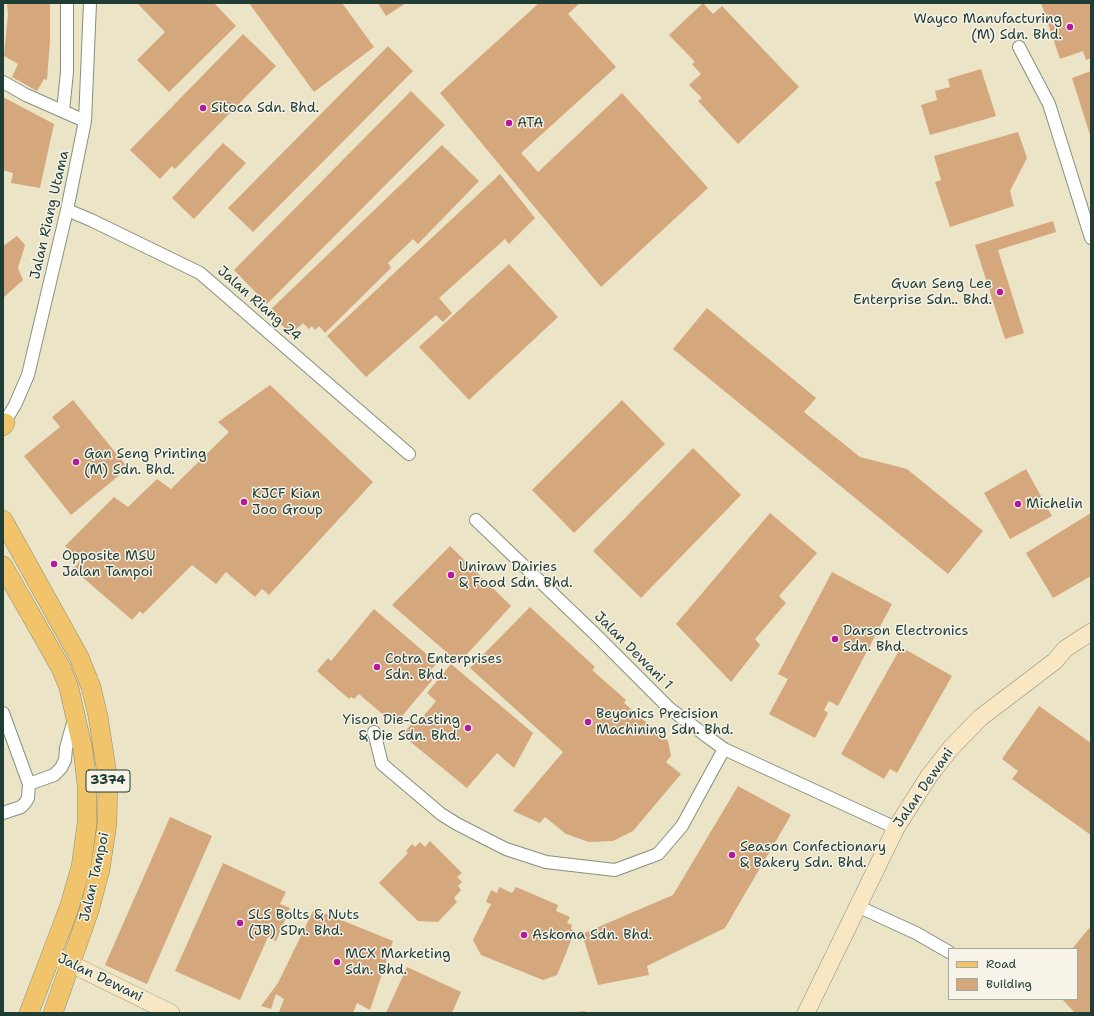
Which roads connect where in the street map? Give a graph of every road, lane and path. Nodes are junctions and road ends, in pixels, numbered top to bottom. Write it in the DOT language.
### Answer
graph roads {
  1 [pos="67,3"];
  2 [pos="90,3"];
  3 [pos="1019,48"];
  4 [pos="3,82"];
  5 [pos="63,111"];
  6 [pos="85,121"];
  7 [pos="67,210"];
  8 [pos="1091,238"];
  9 [pos="3,424"];
  10 [pos="409,454"];
  11 [pos="3,520"];
  12 [pos="476,520"];
  13 [pos="3,566"];
  14 [pos="1091,632"];
  15 [pos="3,713"];
  16 [pos="76,714"];
  17 [pos="374,732"];
  18 [pos="724,748"];
  19 [pos="29,784"];
  20 [pos="3,813"];
  21 [pos="896,828"];
  22 [pos="857,906"];
  23 [pos="948,951"];
  24 [pos="51,954"];
  25 [pos="71,964"];
  26 [pos="28,1013"];
  27 [pos="53,1013"];
  28 [pos="171,1013"];
  29 [pos="806,1013"];
  1 -- 5 [label="street"];
  2 -- 6 [label="street, Jalan Riang Utama"];
  3 -- 8 [label="street"];
  4 -- 5 [label="street"];
  5 -- 6 [label="street"];
  6 -- 7 [label="street, Jalan Riang Utama"];
  7 -- 9 [label="street, Jalan Riang Utama"];
  7 -- 10 [label="street, Jalan Riang 24"];
  11 -- 25 [label="main road, Jalan Tampoi / 3374"];
  12 -- 18 [label="street, Jalan Dewani 1"];
  13 -- 16 [label="main road, Jalan Tampoi / 3374"];
  14 -- 21 [label="street, Jalan Dewani"];
  15 -- 19 [label="street"];
  16 -- 19 [label="street"];
  16 -- 24 [label="main road, Jalan Tampoi / 3374"];
  17 -- 18 [label="street"];
  18 -- 21 [label="street, Jalan Dewani 1"];
  19 -- 20 [label="street"];
  21 -- 22 [label="street, Jalan Dewani"];
  22 -- 23 [label="street"];
  22 -- 29 [label="street, Jalan Dewani"];
  24 -- 25 [label="street, Jalan Dewani"];
  24 -- 26 [label="main road, Jalan Tampoi / 3374"];
  25 -- 27 [label="main road, Jalan Tampoi / 3374"];
  25 -- 28 [label="street, Jalan Dewani"];
}
